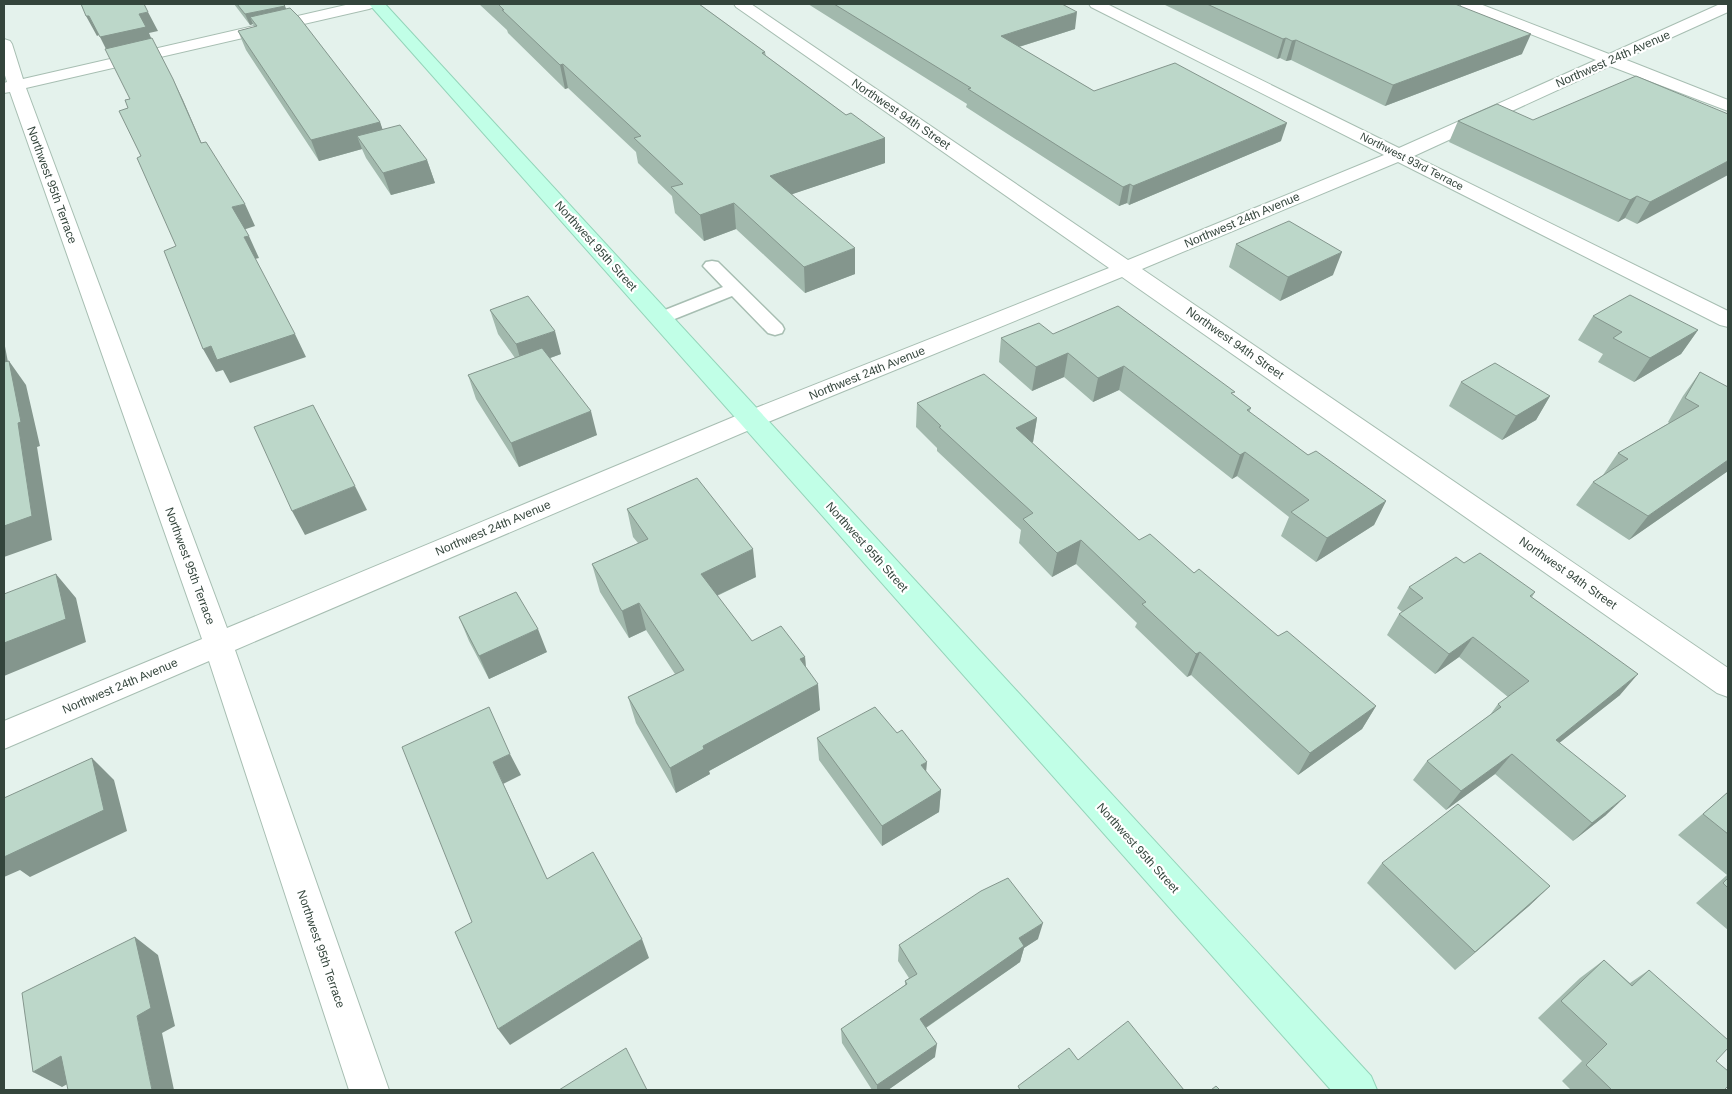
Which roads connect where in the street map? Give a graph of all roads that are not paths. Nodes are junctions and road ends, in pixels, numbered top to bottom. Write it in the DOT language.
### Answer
graph roads {
  1 [pos="369,4"];
  2 [pos="377,4"];
  3 [pos="741,4"];
  4 [pos="1096,4"];
  5 [pos="1467,4"];
  6 [pos="1728,6"];
  7 [pos="4,44"];
  8 [pos="1610,60"];
  9 [pos="10,87"];
  10 [pos="1728,106"];
  11 [pos="1400,155"];
  12 [pos="712,266"];
  13 [pos="1127,268"];
  14 [pos="735,288"];
  15 [pos="661,318"];
  16 [pos="1728,320"];
  17 [pos="775,329"];
  18 [pos="752,419"];
  19 [pos="218,643"];
  20 [pos="1728,684"];
  21 [pos="4,736"];
  22 [pos="369,1090"];
  23 [pos="1357,1090"];
  1 -- 9 [label="street"];
  2 -- 15 [label="main road, Northwest 95th Street"];
  3 -- 13 [label="street, Northwest 94th Street"];
  4 -- 11 [label="street, Northwest 93rd Terrace"];
  5 -- 8 [label="street"];
  6 -- 8 [label="street, Northwest 24th Avenue"];
  7 -- 9 [label="street, Northwest 95th Terrace"];
  8 -- 10 [label="street"];
  8 -- 11 [label="street, Northwest 24th Avenue"];
  9 -- 19 [label="street, Northwest 95th Terrace"];
  11 -- 13 [label="street, Northwest 24th Avenue"];
  11 -- 16 [label="street, Northwest 93rd Terrace"];
  12 -- 14 [label="lane"];
  13 -- 18 [label="street, Northwest 24th Avenue"];
  13 -- 20 [label="street, Northwest 94th Street"];
  14 -- 15 [label="lane"];
  14 -- 17 [label="lane"];
  15 -- 18 [label="main road, Northwest 95th Street"];
  18 -- 19 [label="street, Northwest 24th Avenue"];
  18 -- 23 [label="main road, Northwest 95th Street"];
  19 -- 21 [label="street, Northwest 24th Avenue"];
  19 -- 22 [label="street, Northwest 95th Terrace"];
}
